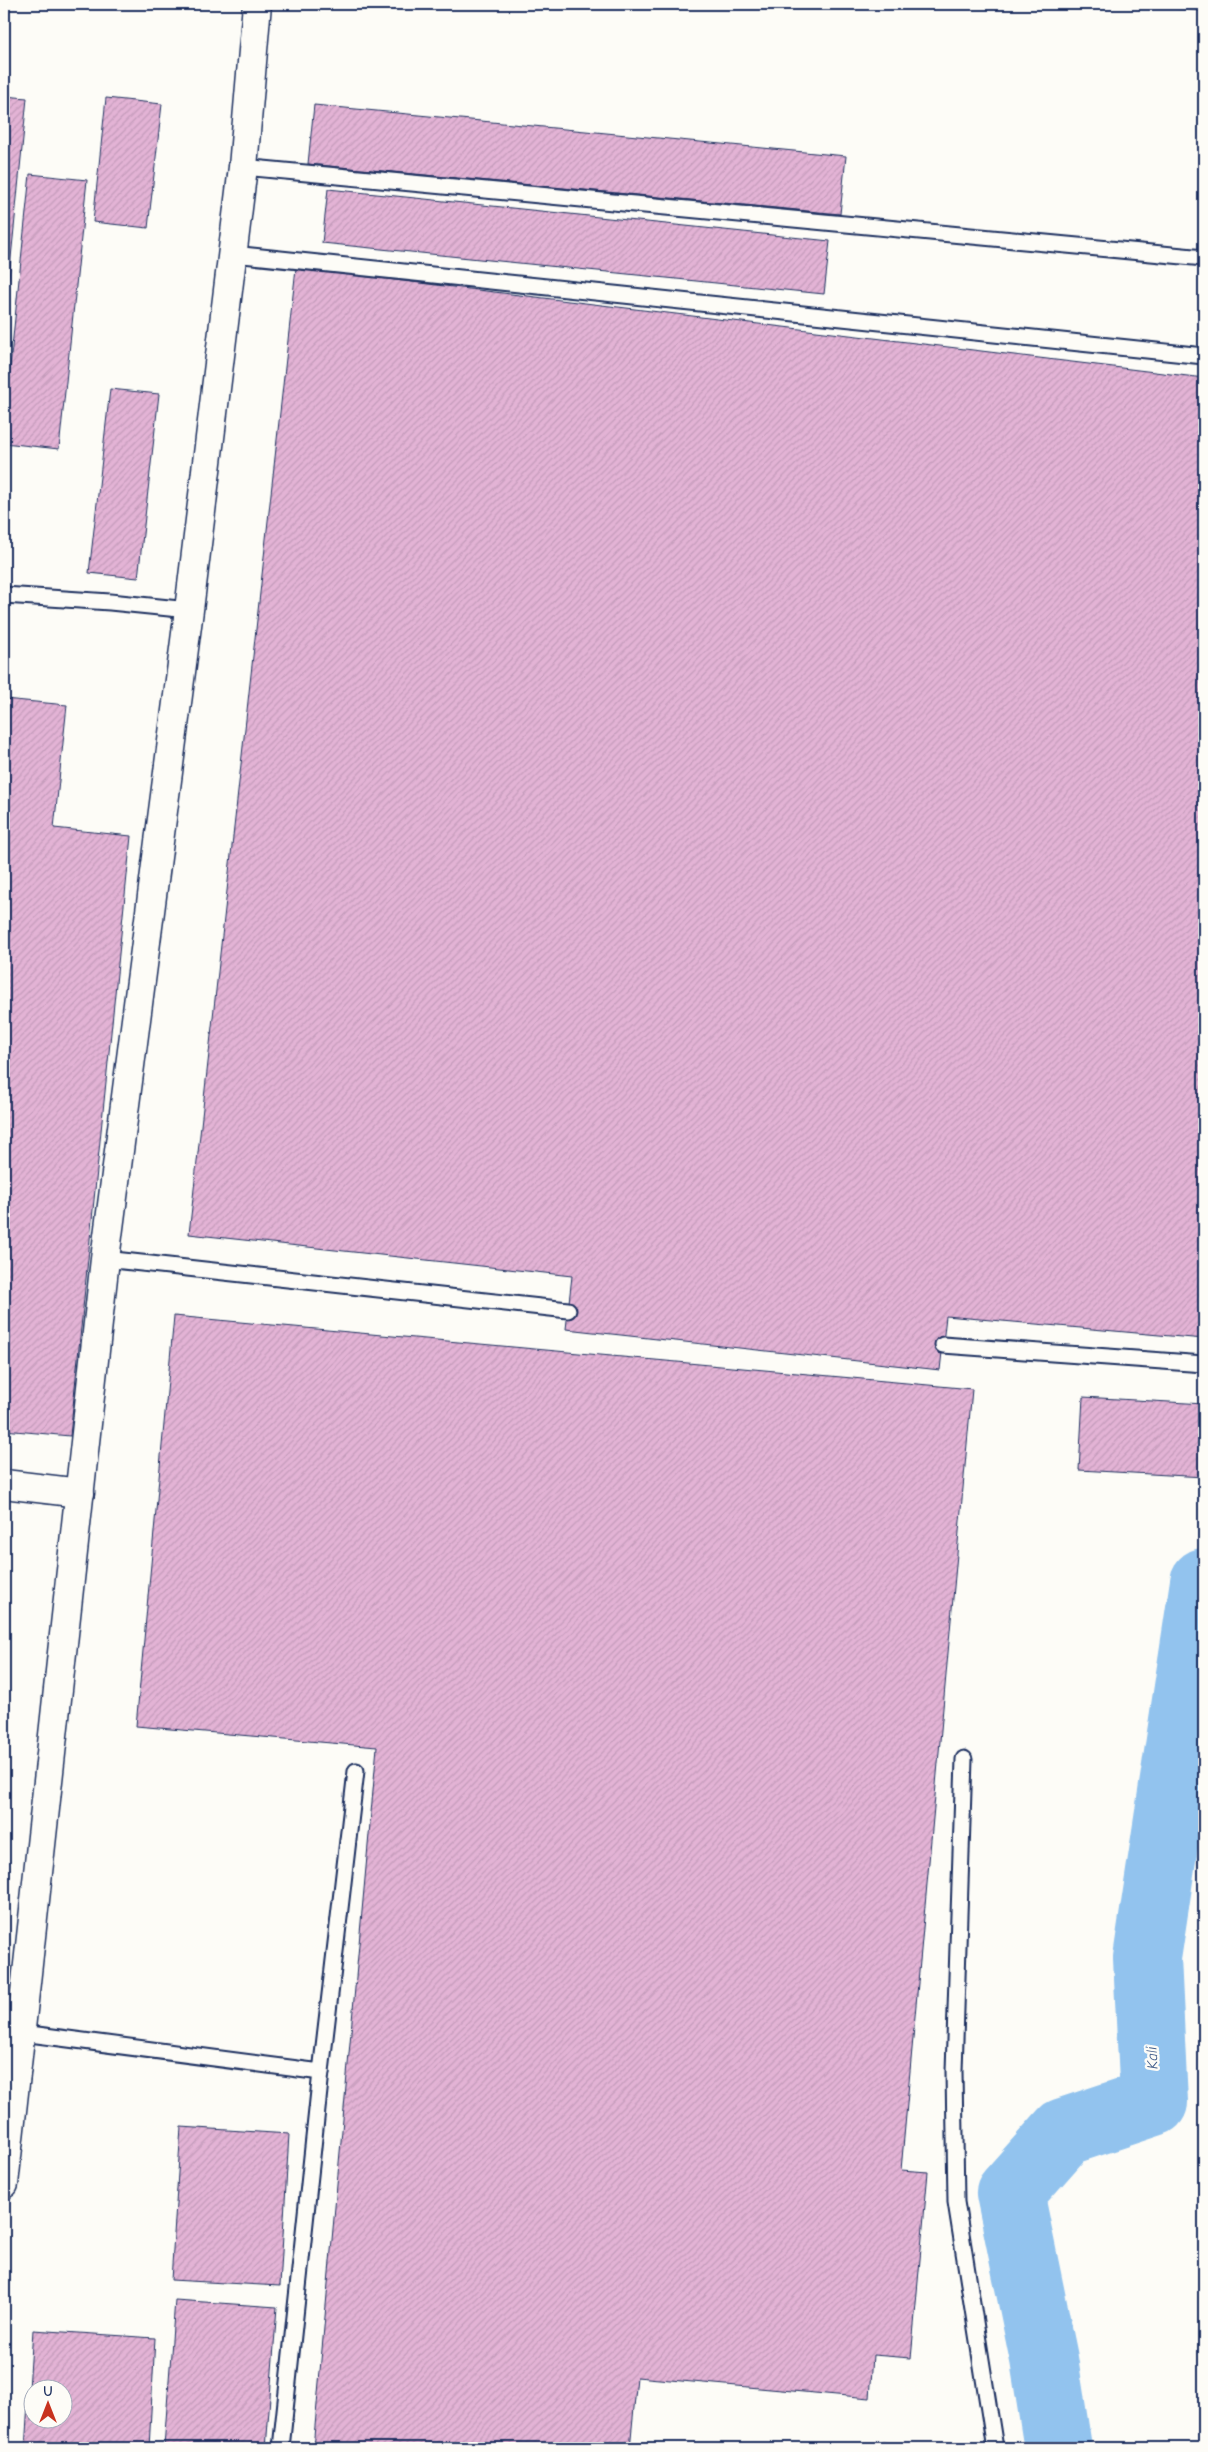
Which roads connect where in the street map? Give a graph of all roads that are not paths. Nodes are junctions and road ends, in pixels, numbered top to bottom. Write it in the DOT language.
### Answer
graph roads {
  1 [pos="257,4"];
  2 [pos="243,167"];
  3 [pos="233,254"];
  4 [pos="1204,258"];
  5 [pos="1204,356"];
  6 [pos="4,595"];
  7 [pos="190,610"];
  8 [pos="106,1259"];
  9 [pos="568,1310"];
  10 [pos="943,1345"];
  11 [pos="1204,1364"];
  12 [pos="4,1484"];
  13 [pos="80,1493"];
  14 [pos="964,1759"];
  15 [pos="356,1771"];
  16 [pos="22,2034"];
  17 [pos="321,2072"];
  18 [pos="4,2184"];
  19 [pos="281,2448"];
  20 [pos="995,2448"];
  1 -- 2 [label="street"];
  2 -- 3 [label="street"];
  2 -- 4 [label="lane"];
  3 -- 5 [label="lane"];
  3 -- 7 [label="street"];
  6 -- 7 [label="lane"];
  7 -- 8 [label="street"];
  8 -- 9 [label="lane"];
  8 -- 13 [label="street"];
  10 -- 11 [label="lane"];
  12 -- 13 [label="street"];
  13 -- 16 [label="street"];
  14 -- 20 [label="lane"];
  15 -- 17 [label="lane"];
  16 -- 17 [label="lane"];
  16 -- 18 [label="street"];
  17 -- 19 [label="lane"];
}
